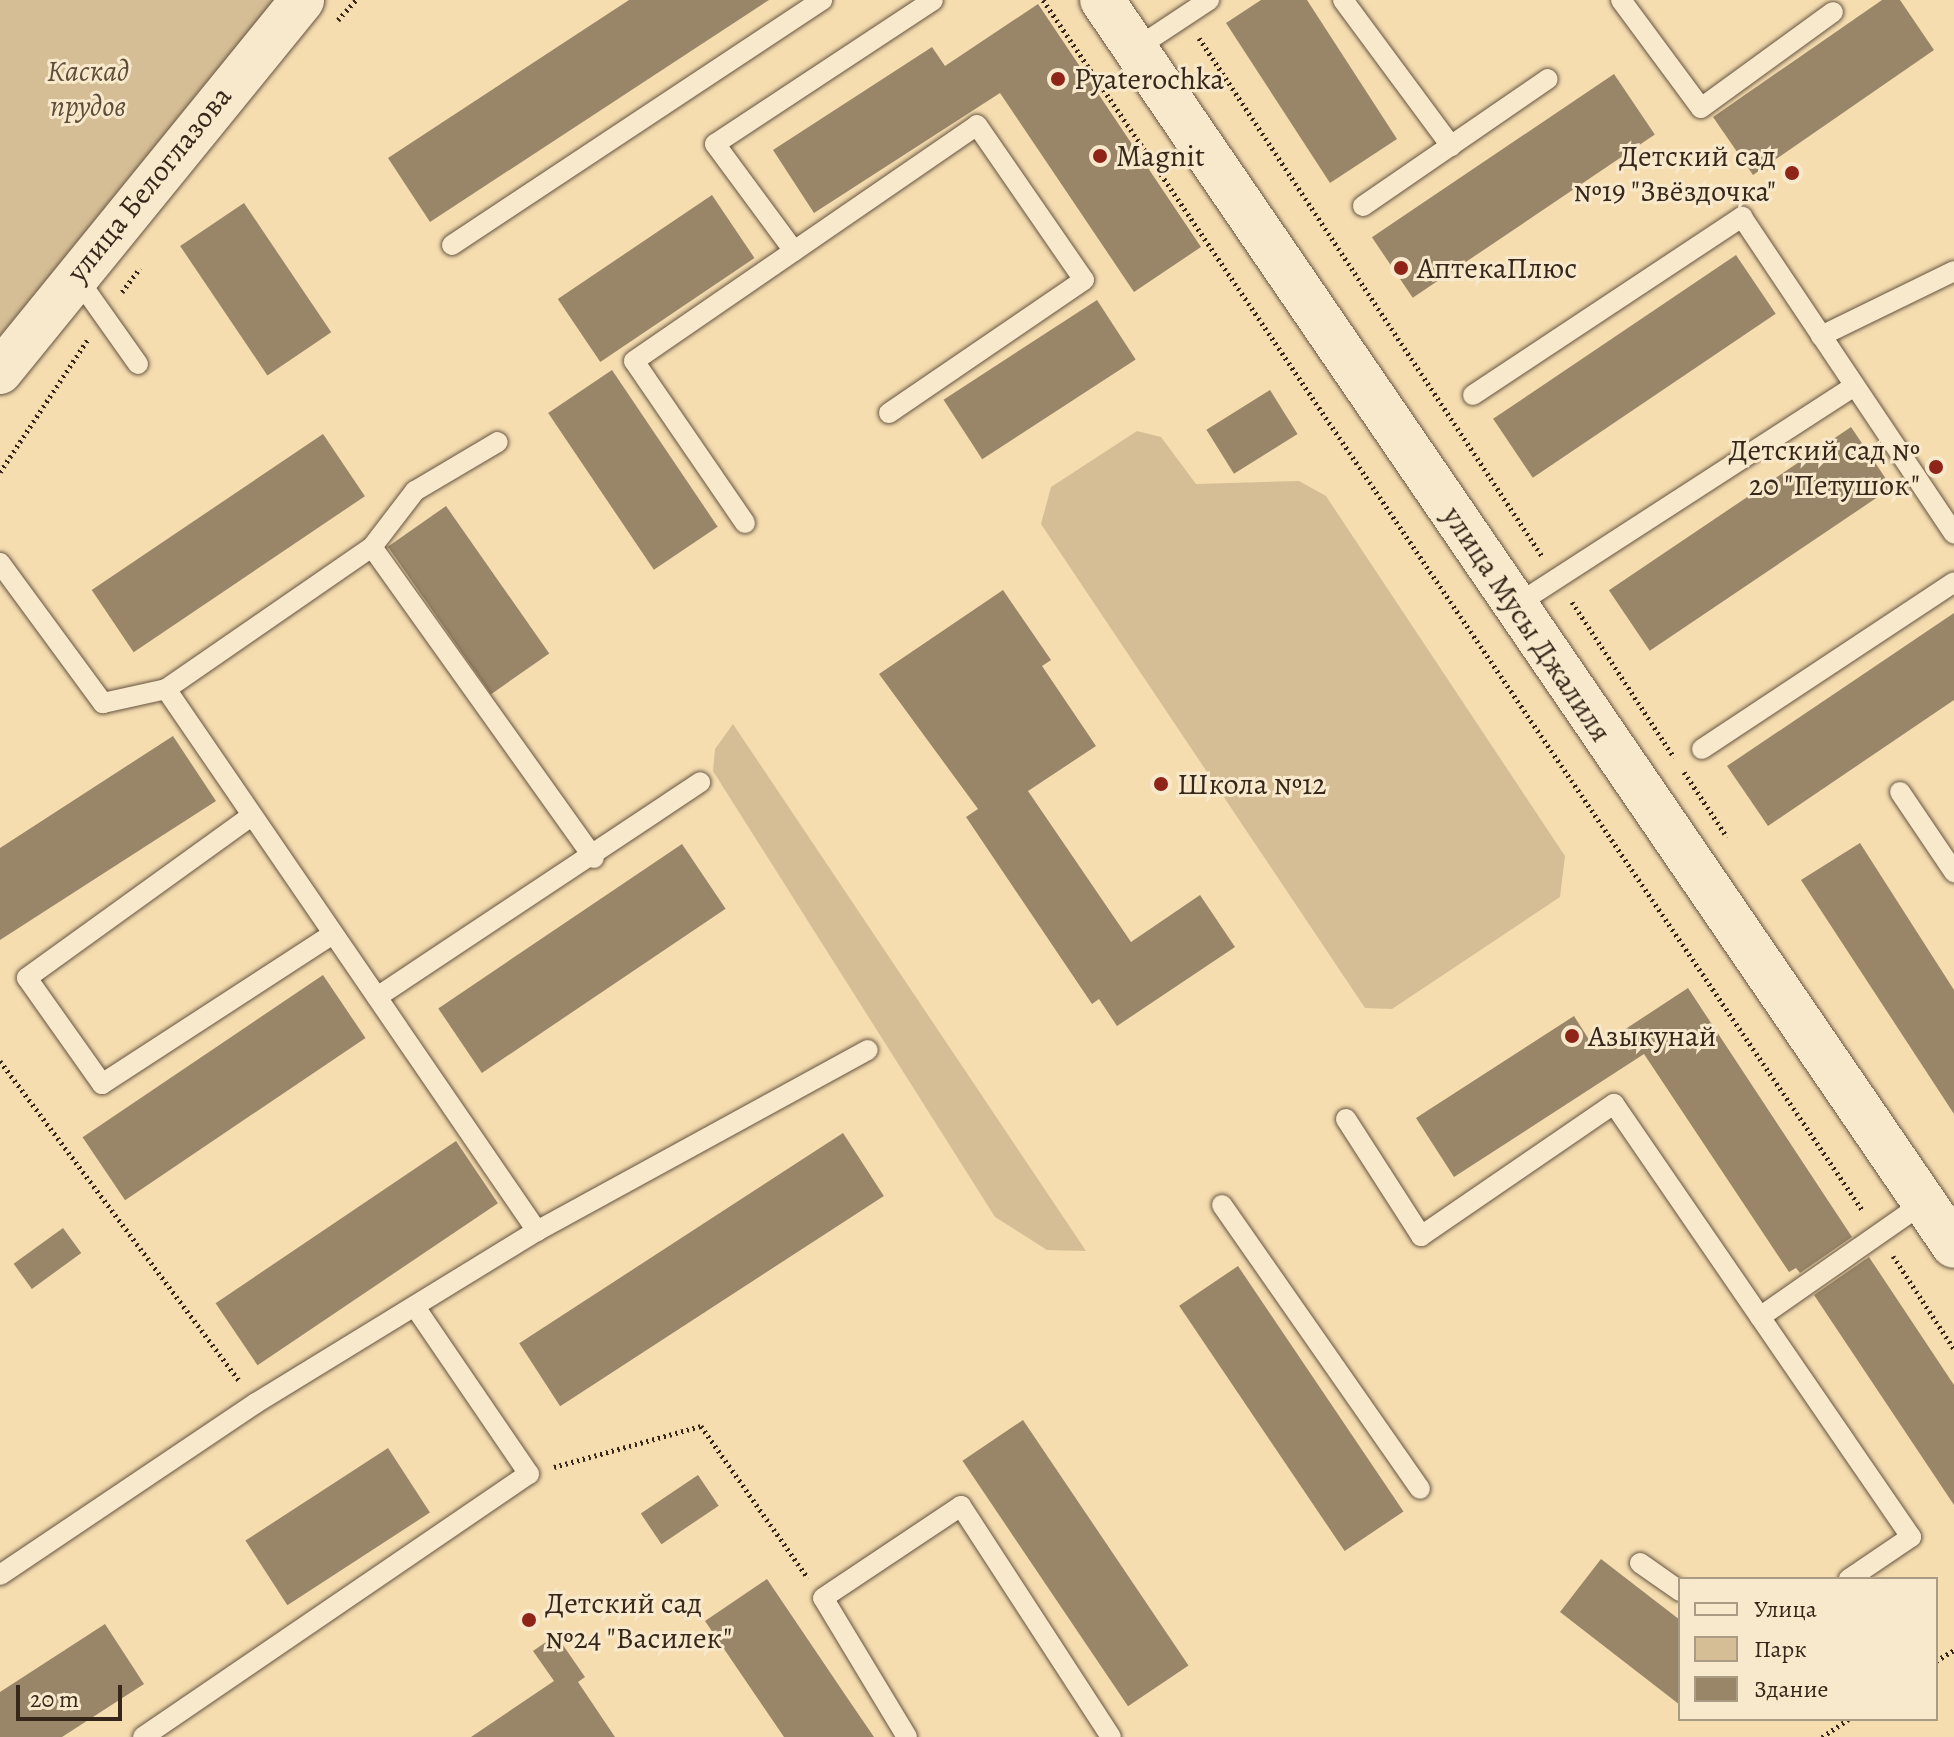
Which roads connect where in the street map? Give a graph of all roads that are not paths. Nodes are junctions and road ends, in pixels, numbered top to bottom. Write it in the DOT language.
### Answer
graph roads {
  1 [pos="933,0"];
  2 [pos="1102,0"];
  3 [pos="1209,0"];
  4 [pos="1343,0"];
  5 [pos="1621,0"];
  6 [pos="808,4"];
  7 [pos="319,12"];
  8 [pos="1833,12"];
  9 [pos="1135,49"];
  10 [pos="1548,79"];
  11 [pos="1451,146"];
  12 [pos="1363,206"];
  13 [pos="452,245"];
  14 [pos="794,251"];
  15 [pos="1954,271"];
  16 [pos="75,275"];
  17 [pos="1821,336"];
  18 [pos="138,364"];
  19 [pos="0,372"];
  20 [pos="1854,386"];
  21 [pos="1473,395"];
  22 [pos="889,413"];
  23 [pos="498,442"];
  24 [pos="745,523"];
  25 [pos="1954,534"];
  26 [pos="372,547"];
  27 [pos="0,563"];
  28 [pos="1954,582"];
  29 [pos="1516,605"];
  30 [pos="166,689"];
  31 [pos="1702,749"];
  32 [pos="700,782"];
  33 [pos="1900,792"];
  34 [pos="250,817"];
  35 [pos="594,858"];
  36 [pos="1954,872"];
  37 [pos="333,934"];
  38 [pos="377,997"];
  39 [pos="868,1050"];
  40 [pos="1346,1119"];
  41 [pos="1925,1202"];
  42 [pos="1222,1205"];
  43 [pos="537,1231"];
  44 [pos="1954,1246"];
  45 [pos="417,1310"];
  46 [pos="1760,1317"];
  47 [pos="1420,1489"];
  48 [pos="1640,1563"];
  49 [pos="0,1575"];
  50 [pos="1852,1577"];
  51 [pos="1678,1590"];
  52 [pos="143,1737"];
  53 [pos="907,1737"];
  54 [pos="1111,1737"];
  1 -- 14 [label="lane"];
  2 -- 9 [label="street, улица Мусы Джалиля"];
  3 -- 9 [label="lane"];
  4 -- 11 [label="lane"];
  5 -- 8 [label="lane"];
  6 -- 13 [label="lane"];
  7 -- 16 [label="street, улица Белоглазова"];
  9 -- 29 [label="street, улица Мусы Джалиля"];
  10 -- 11 [label="lane"];
  11 -- 12 [label="lane"];
  14 -- 22 [label="lane"];
  14 -- 24 [label="lane"];
  15 -- 17 [label="lane"];
  16 -- 18 [label="lane"];
  16 -- 19 [label="street, улица Белоглазова"];
  17 -- 20 [label="lane"];
  17 -- 21 [label="lane"];
  20 -- 25 [label="lane"];
  20 -- 29 [label="lane"];
  23 -- 26 [label="lane"];
  26 -- 30 [label="lane"];
  26 -- 35 [label="lane"];
  27 -- 30 [label="lane"];
  28 -- 31 [label="lane"];
  29 -- 41 [label="street, улица Мусы Джалиля"];
  30 -- 34 [label="lane"];
  32 -- 35 [label="lane"];
  33 -- 36 [label="lane"];
  34 -- 37 [label="lane"];
  34 -- 37 [label="lane"];
  35 -- 38 [label="lane"];
  37 -- 38 [label="lane"];
  38 -- 43 [label="lane"];
  39 -- 43 [label="lane"];
  40 -- 46 [label="lane"];
  41 -- 44 [label="street, улица Мусы Джалиля"];
  41 -- 46 [label="lane"];
  42 -- 47 [label="lane"];
  43 -- 45 [label="lane"];
  45 -- 49 [label="lane"];
  45 -- 52 [label="lane"];
  46 -- 50 [label="lane"];
  48 -- 51 [label="lane"];
  53 -- 54 [label="lane"];
}
